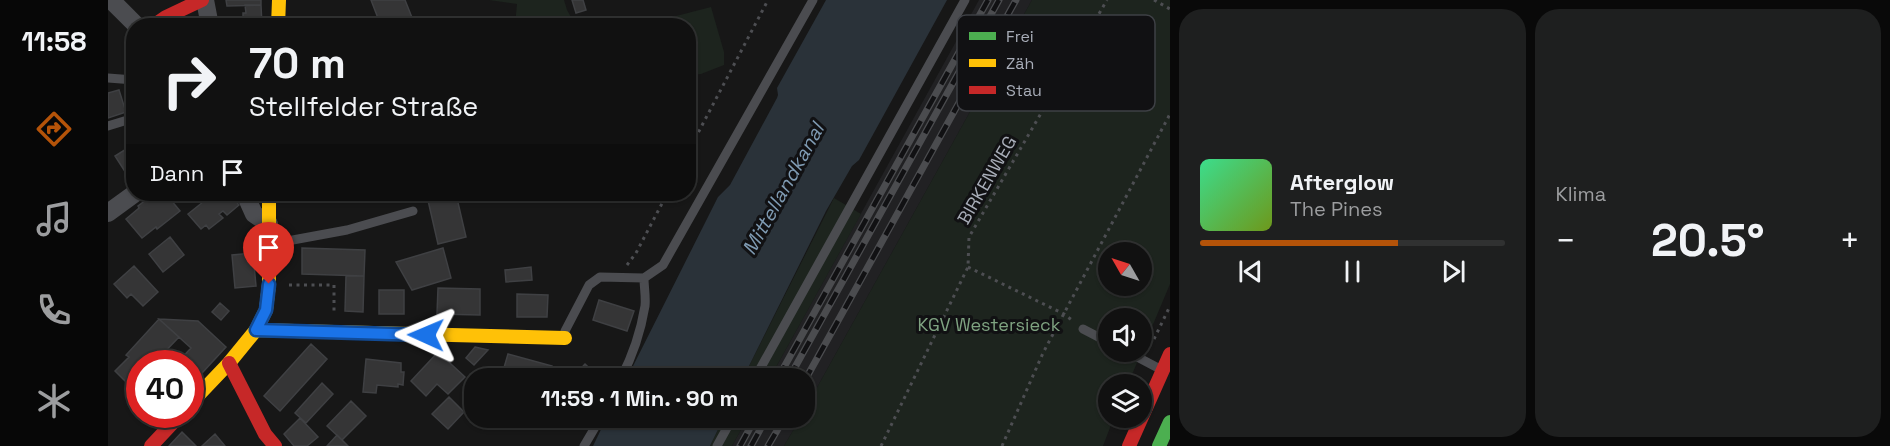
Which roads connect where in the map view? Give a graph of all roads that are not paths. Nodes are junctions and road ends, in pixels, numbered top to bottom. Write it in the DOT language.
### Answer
graph roads {
  1 [pos="111,0"];
  2 [pos="279,0"];
  3 [pos="813,0"];
  4 [pos="965,0"];
  5 [pos="195,2"];
  6 [pos="129,18"];
  7 [pos="165,18"];
  8 [pos="205,18"];
  9 [pos="278,18"];
  10 [pos="108,78"];
  11 [pos="126,79"];
  12 [pos="126,120"];
  13 [pos="108,126"];
  14 [pos="126,200"];
  15 [pos="248,201"];
  16 [pos="269,201"];
  17 [pos="413,211"];
  18 [pos="108,213"];
  19 [pos="269,224"];
  20 [pos="269,244"];
  21 [pos="644,278"];
  22 [pos="1083,329"];
  23 [pos="256,330"];
  24 [pos="1098,337"];
  25 [pos="565,338"];
  26 [pos="1170,354"];
  27 [pos="1148,362"];
  28 [pos="229,363"];
  29 [pos="625,368"];
  30 [pos="761,368"];
  31 [pos="1162,370"];
  32 [pos="204,389"];
  33 [pos="1170,422"];
  34 [pos="168,428"];
  35 [pos="595,428"];
  36 [pos="727,428"];
  37 [pos="151,446"];
  38 [pos="275,446"];
  39 [pos="584,446"];
  40 [pos="717,446"];
  41 [pos="1129,446"];
  42 [pos="1159,446"];
  1 -- 6 [label="street"];
  2 -- 9 [label="street"];
  3 -- 21 [label="lane"];
  4 -- 30 [label="lane"];
  5 -- 7 [label="street"];
  5 -- 8 [label="street"];
  10 -- 11 [label="lane"];
  12 -- 13 [label="lane"];
  14 -- 18 [label="street"];
  15 -- 19 [label="street"];
  16 -- 19 [label="street"];
  17 -- 20 [label="lane"];
  19 -- 20 [label="street"];
  20 -- 23 [label="street"];
  21 -- 25 [label="lane"];
  21 -- 29 [label="lane"];
  22 -- 24 [label="lane"];
  23 -- 25 [label="street"];
  23 -- 28 [label="street"];
  26 -- 31 [label="street"];
  27 -- 31 [label="lane"];
  28 -- 32 [label="street"];
  28 -- 38 [label="street"];
  31 -- 41 [label="street"];
  33 -- 42 [label="street"];
  34 -- 37 [label="street"];
  35 -- 39 [label="lane"];
  36 -- 40 [label="lane"];
}
